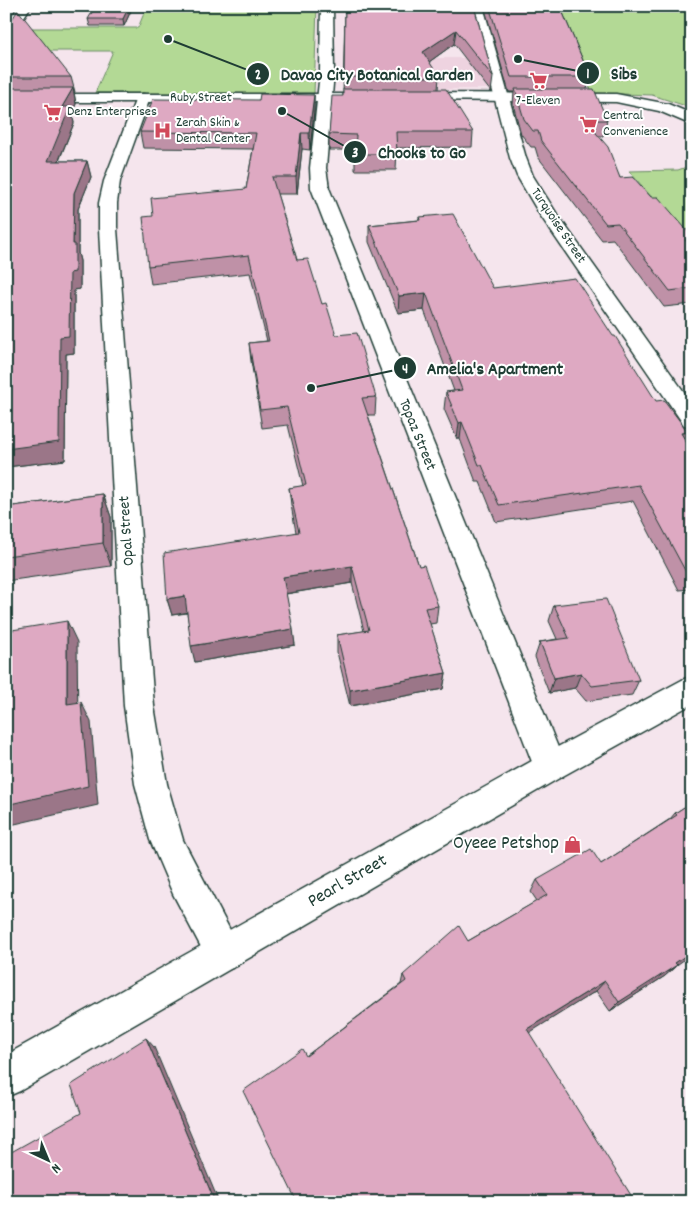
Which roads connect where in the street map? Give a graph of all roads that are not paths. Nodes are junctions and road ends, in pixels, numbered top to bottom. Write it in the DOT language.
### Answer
graph roads {
  1 [pos="25,6"];
  2 [pos="326,6"];
  3 [pos="477,6"];
  4 [pos="6,34"];
  5 [pos="401,97"];
  6 [pos="501,97"];
  7 [pos="6,98"];
  8 [pos="143,98"];
  9 [pos="326,98"];
  10 [pos="381,98"];
  11 [pos="692,120"];
  12 [pos="692,420"];
  13 [pos="692,689"];
  14 [pos="550,767"];
  15 [pos="224,953"];
  16 [pos="6,1077"];
  1 -- 4 [label="street"];
  2 -- 9 [label="street, Topaz Street"];
  3 -- 6 [label="street, Turquoise Street"];
  5 -- 6 [label="street"];
  6 -- 11 [label="street"];
  6 -- 12 [label="street, Turquoise Street"];
  7 -- 8 [label="street, Ruby Street"];
  8 -- 9 [label="street, Ruby Street"];
  8 -- 15 [label="street, Opal Street"];
  9 -- 10 [label="street, Ruby Street"];
  9 -- 14 [label="street, Topaz Street"];
  13 -- 14 [label="street, Pearl Street"];
  14 -- 15 [label="street, Pearl Street"];
  15 -- 16 [label="street, Pearl Street"];
}
